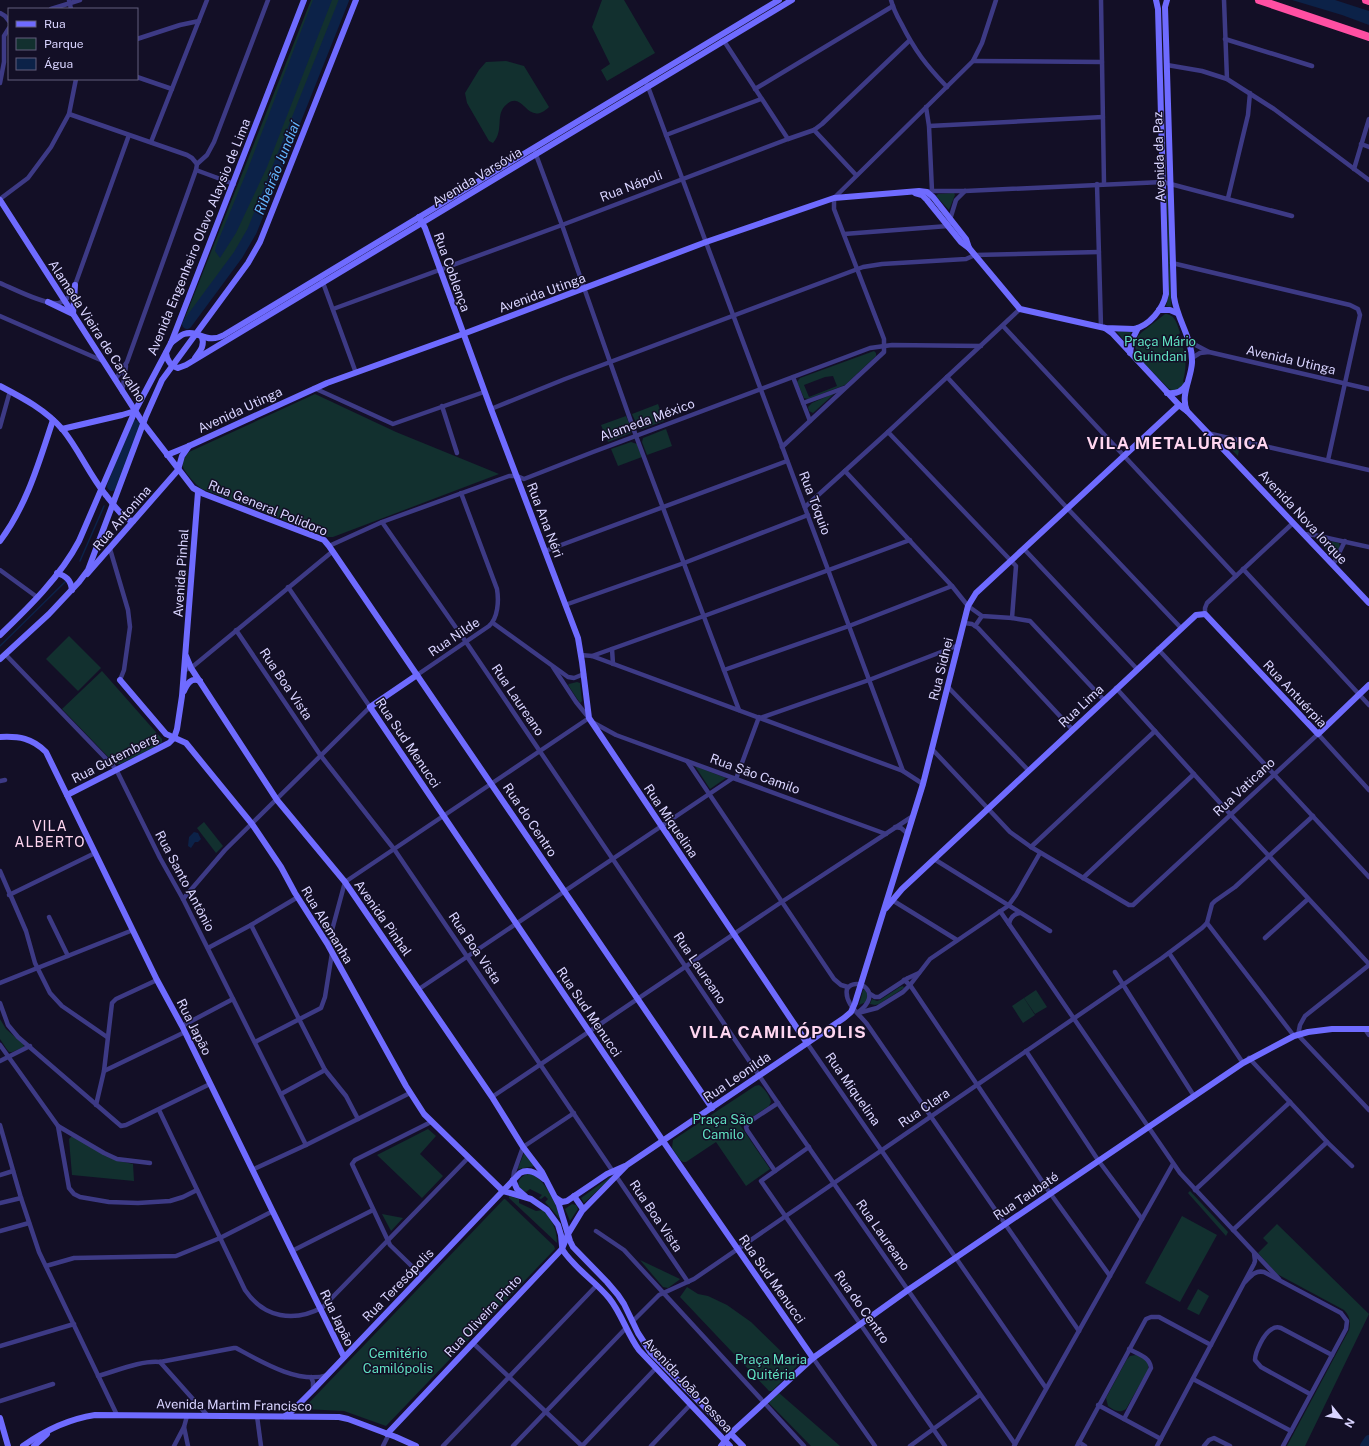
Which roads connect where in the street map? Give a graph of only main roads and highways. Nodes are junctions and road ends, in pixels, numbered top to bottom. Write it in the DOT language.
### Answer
graph roads {
  1 [pos="304,0"];
  2 [pos="356,0"];
  3 [pos="779,0"];
  4 [pos="792,0"];
  5 [pos="1156,0"];
  6 [pos="1167,0"];
  7 [pos="1259,0"];
  8 [pos="1366,0"];
  9 [pos="1369,1"];
  10 [pos="1369,37"];
  11 [pos="646,84"];
  12 [pos="912,192"];
  13 [pos="0,200"];
  14 [pos="421,220"];
  15 [pos="949,223"];
  16 [pos="321,279"];
  17 [pos="75,286"];
  18 [pos="48,302"];
  19 [pos="1159,310"];
  20 [pos="1177,313"];
  21 [pos="73,314"];
  22 [pos="1103,328"];
  23 [pos="1138,328"];
  24 [pos="195,334"];
  25 [pos="463,334"];
  26 [pos="202,337"];
  27 [pos="171,343"];
  28 [pos="166,353"];
  29 [pos="1130,353"];
  30 [pos="193,361"];
  31 [pos="172,366"];
  32 [pos="1188,383"];
  33 [pos="0,386"];
  34 [pos="1167,393"];
  35 [pos="1179,405"];
  36 [pos="135,410"];
  37 [pos="1187,412"];
  38 [pos="53,420"];
  39 [pos="143,423"];
  40 [pos="62,429"];
  41 [pos="189,446"];
  42 [pos="167,455"];
  43 [pos="178,470"];
  44 [pos="102,490"];
  45 [pos="198,492"];
  46 [pos="113,504"];
  47 [pos="133,521"];
  48 [pos="0,541"];
  49 [pos="331,548"];
  50 [pos="57,573"];
  51 [pos="82,580"];
  52 [pos="72,590"];
  53 [pos="1369,603"];
  54 [pos="1205,614"];
  55 [pos="0,635"];
  56 [pos="2,657"];
  57 [pos="188,669"];
  58 [pos="417,675"];
  59 [pos="120,680"];
  60 [pos="200,681"];
  61 [pos="1369,685"];
  62 [pos="182,696"];
  63 [pos="370,707"];
  64 [pos="590,719"];
  65 [pos="1318,734"];
  66 [pos="0,737"];
  67 [pos="174,738"];
  68 [pos="66,795"];
  69 [pos="893,884"];
  70 [pos="902,889"];
  71 [pos="894,900"];
  72 [pos="884,910"];
  73 [pos="847,1016"];
  74 [pos="1367,1029"];
  75 [pos="808,1043"];
  76 [pos="712,1108"];
  77 [pos="663,1141"];
  78 [pos="627,1165"];
  79 [pos="513,1180"];
  80 [pos="545,1180"];
  81 [pos="503,1191"];
  82 [pos="574,1196"];
  83 [pos="526,1197"];
  84 [pos="556,1198"];
  85 [pos="583,1209"];
  86 [pos="568,1234"];
  87 [pos="562,1249"];
  88 [pos="344,1358"];
  89 [pos="813,1358"];
  90 [pos="299,1405"];
  91 [pos="285,1416"];
  92 [pos="302,1416"];
  93 [pos="0,1418"];
  94 [pos="51,1430"];
  95 [pos="388,1434"];
  96 [pos="730,1434"];
  97 [pos="725,1444"];
  98 [pos="8,1446"];
  99 [pos="23,1446"];
  100 [pos="34,1446"];
  101 [pos="416,1446"];
  102 [pos="743,1446"];
  1 -- 27 [label="main road, Avenida Engenheiro Olavo Alaysio de Lima"];
  2 -- 24 [label="main road, Avenida Engenheiro Olavo Alaysio de Lima"];
  3 -- 11 [label="main road, Avenida Varsóvia"];
  4 -- 11 [label="main road, Avenida Varsóvia"];
  5 -- 19 [label="main road, Avenida da Paz"];
  6 -- 20 [label="main road, Avenida da Paz"];
  7 -- 10 [label="highway"];
  8 -- 9 [label="highway"];
  11 -- 14 [label="main road, Avenida Varsóvia"];
  12 -- 15 [label="main road"];
  12 -- 15 [label="main road, Avenida Utinga"];
  12 -- 25 [label="main road, Avenida Utinga"];
  13 -- 21 [label="main road, Alameda Vieira de Carvalho"];
  14 -- 16 [label="main road, Avenida Varsóvia"];
  14 -- 25 [label="main road, Rua Coblença"];
  15 -- 22 [label="main road"];
  16 -- 26 [label="main road, Avenida Varsóvia"];
  16 -- 30 [label="main road, Avenida Varsóvia"];
  17 -- 21 [label="main road"];
  18 -- 21 [label="main road"];
  19 -- 20 [label="main road"];
  19 -- 23 [label="main road"];
  20 -- 32 [label="main road, Avenida da Paz"];
  21 -- 36 [label="main road, Alameda Vieira de Carvalho"];
  22 -- 23 [label="main road"];
  22 -- 29 [label="main road, Avenida Nova Iorque"];
  23 -- 29 [label="main road"];
  24 -- 26 [label="main road, Avenida Varsóvia"];
  24 -- 27 [label="main road"];
  24 -- 31 [label="main road, Avenida Engenheiro Olavo Alaysio de Lima"];
  25 -- 41 [label="main road, Avenida Utinga"];
  25 -- 64 [label="main road, Rua Ana Néri"];
  26 -- 30 [label="main road"];
  27 -- 28 [label="main road, Avenida Engenheiro Olavo Alaysio de Lima"];
  28 -- 31 [label="main road"];
  28 -- 36 [label="main road, Avenida Engenheiro Olavo Alaysio de Lima"];
  29 -- 34 [label="main road, Avenida Nova Iorque"];
  30 -- 31 [label="main road, Avenida Varsóvia"];
  31 -- 39 [label="main road, Avenida Engenheiro Olavo Alaysio de Lima"];
  32 -- 34 [label="main road"];
  32 -- 37 [label="main road"];
  33 -- 38 [label="main road"];
  34 -- 35 [label="main road, Avenida Nova Iorque"];
  35 -- 37 [label="main road, Avenida Nova Iorque"];
  35 -- 69 [label="main road, Rua Sidnei"];
  36 -- 39 [label="main road, Alameda Vieira de Carvalho"];
  36 -- 40 [label="main road"];
  36 -- 44 [label="main road, Avenida Engenheiro Olavo Alaysio de Lima"];
  37 -- 53 [label="main road, Avenida Nova Iorque"];
  38 -- 40 [label="main road"];
  38 -- 48 [label="main road"];
  39 -- 42 [label="main road, Alameda Vieira de Carvalho"];
  39 -- 46 [label="main road, Avenida Engenheiro Olavo Alaysio de Lima"];
  40 -- 44 [label="main road"];
  41 -- 42 [label="main road, Avenida Utinga"];
  41 -- 43 [label="main road, Avenida Utinga"];
  42 -- 43 [label="main road, Alameda Vieira de Carvalho"];
  43 -- 45 [label="main road, Alameda Vieira de Carvalho"];
  43 -- 47 [label="main road, Rua Antonina"];
  44 -- 46 [label="main road"];
  44 -- 50 [label="main road, Avenida Engenheiro Olavo Alaysio de Lima"];
  45 -- 49 [label="main road, Rua General Polidoro"];
  45 -- 57 [label="main road, Avenida Pinhal"];
  46 -- 47 [label="main road"];
  46 -- 51 [label="main road, Avenida Engenheiro Olavo Alaysio de Lima"];
  47 -- 51 [label="main road, Rua Antonina"];
  49 -- 58 [label="main road, Rua do Centro"];
  50 -- 52 [label="main road"];
  50 -- 55 [label="main road, Avenida Engenheiro Olavo Alaysio de Lima"];
  51 -- 52 [label="main road, Avenida Engenheiro Olavo Alaysio de Lima"];
  52 -- 56 [label="main road, Avenida Engenheiro Olavo Alaysio de Lima"];
  54 -- 65 [label="main road, Rua Antuérpia"];
  54 -- 70 [label="main road, Rua Lima"];
  57 -- 60 [label="main road, Avenida Pinhal"];
  57 -- 62 [label="main road, Rua Gutemberg"];
  58 -- 63 [label="main road, Rua Nilde"];
  58 -- 76 [label="main road, Rua do Centro"];
  59 -- 67 [label="main road, Rua Alemanha"];
  60 -- 62 [label="main road"];
  60 -- 80 [label="main road, Avenida Pinhal"];
  61 -- 65 [label="main road, Rua Vaticano"];
  62 -- 67 [label="main road, Rua Gutemberg"];
  63 -- 77 [label="main road, Rua Sud Menucci"];
  64 -- 75 [label="main road, Rua Miquelina"];
  66 -- 68 [label="main road, Rua Japão"];
  67 -- 68 [label="main road, Rua Gutemberg"];
  67 -- 81 [label="main road, Rua Alemanha"];
  68 -- 88 [label="main road, Rua Japão"];
  69 -- 70 [label="main road"];
  69 -- 71 [label="main road"];
  69 -- 72 [label="main road, Rua Sidnei"];
  70 -- 71 [label="main road, Rua Lima"];
  71 -- 72 [label="main road, Rua Lima"];
  72 -- 73 [label="main road, Rua Sidnei"];
  73 -- 75 [label="main road, Rua Leonilda"];
  74 -- 89 [label="main road, Rua Taubaté"];
  75 -- 76 [label="main road, Rua Leonilda"];
  76 -- 77 [label="main road, Rua Leonilda"];
  77 -- 78 [label="main road, Rua Leonilda"];
  77 -- 89 [label="main road, Rua Sud Menucci"];
  78 -- 82 [label="main road, Rua Leonilda"];
  78 -- 85 [label="main road, Rua Leonilda"];
  79 -- 80 [label="main road"];
  79 -- 81 [label="main road, Rua Teresópolis"];
  79 -- 83 [label="main road"];
  80 -- 84 [label="main road, Avenida Pinhal"];
  81 -- 83 [label="main road"];
  81 -- 88 [label="main road, Rua Teresópolis"];
  82 -- 84 [label="main road"];
  82 -- 85 [label="main road"];
  83 -- 87 [label="main road"];
  84 -- 86 [label="main road, Avenida Pinhal"];
  85 -- 86 [label="main road, Rua Leonilda"];
  86 -- 87 [label="main road"];
  86 -- 96 [label="main road, Avenida João Pessoa"];
  87 -- 95 [label="main road, Rua Oliveira Pinto"];
  87 -- 97 [label="main road, Avenida João Pessoa"];
  88 -- 90 [label="main road, Rua Teresópolis"];
  89 -- 96 [label="main road, Rua Taubaté"];
  90 -- 91 [label="main road, Rua Teresópolis"];
  90 -- 92 [label="main road"];
  91 -- 92 [label="main road, Avenida Martim Francisco"];
  91 -- 94 [label="main road, Avenida Martim Francisco"];
  92 -- 95 [label="main road, Avenida Martim Francisco"];
  93 -- 98 [label="main road"];
  94 -- 99 [label="main road, Avenida Martim Francisco"];
  94 -- 100 [label="main road, Avenida Martim Francisco"];
  95 -- 101 [label="main road, Avenida Martim Francisco"];
  96 -- 97 [label="main road, Rua Taubaté"];
  96 -- 102 [label="main road, Avenida João Pessoa"];
}
